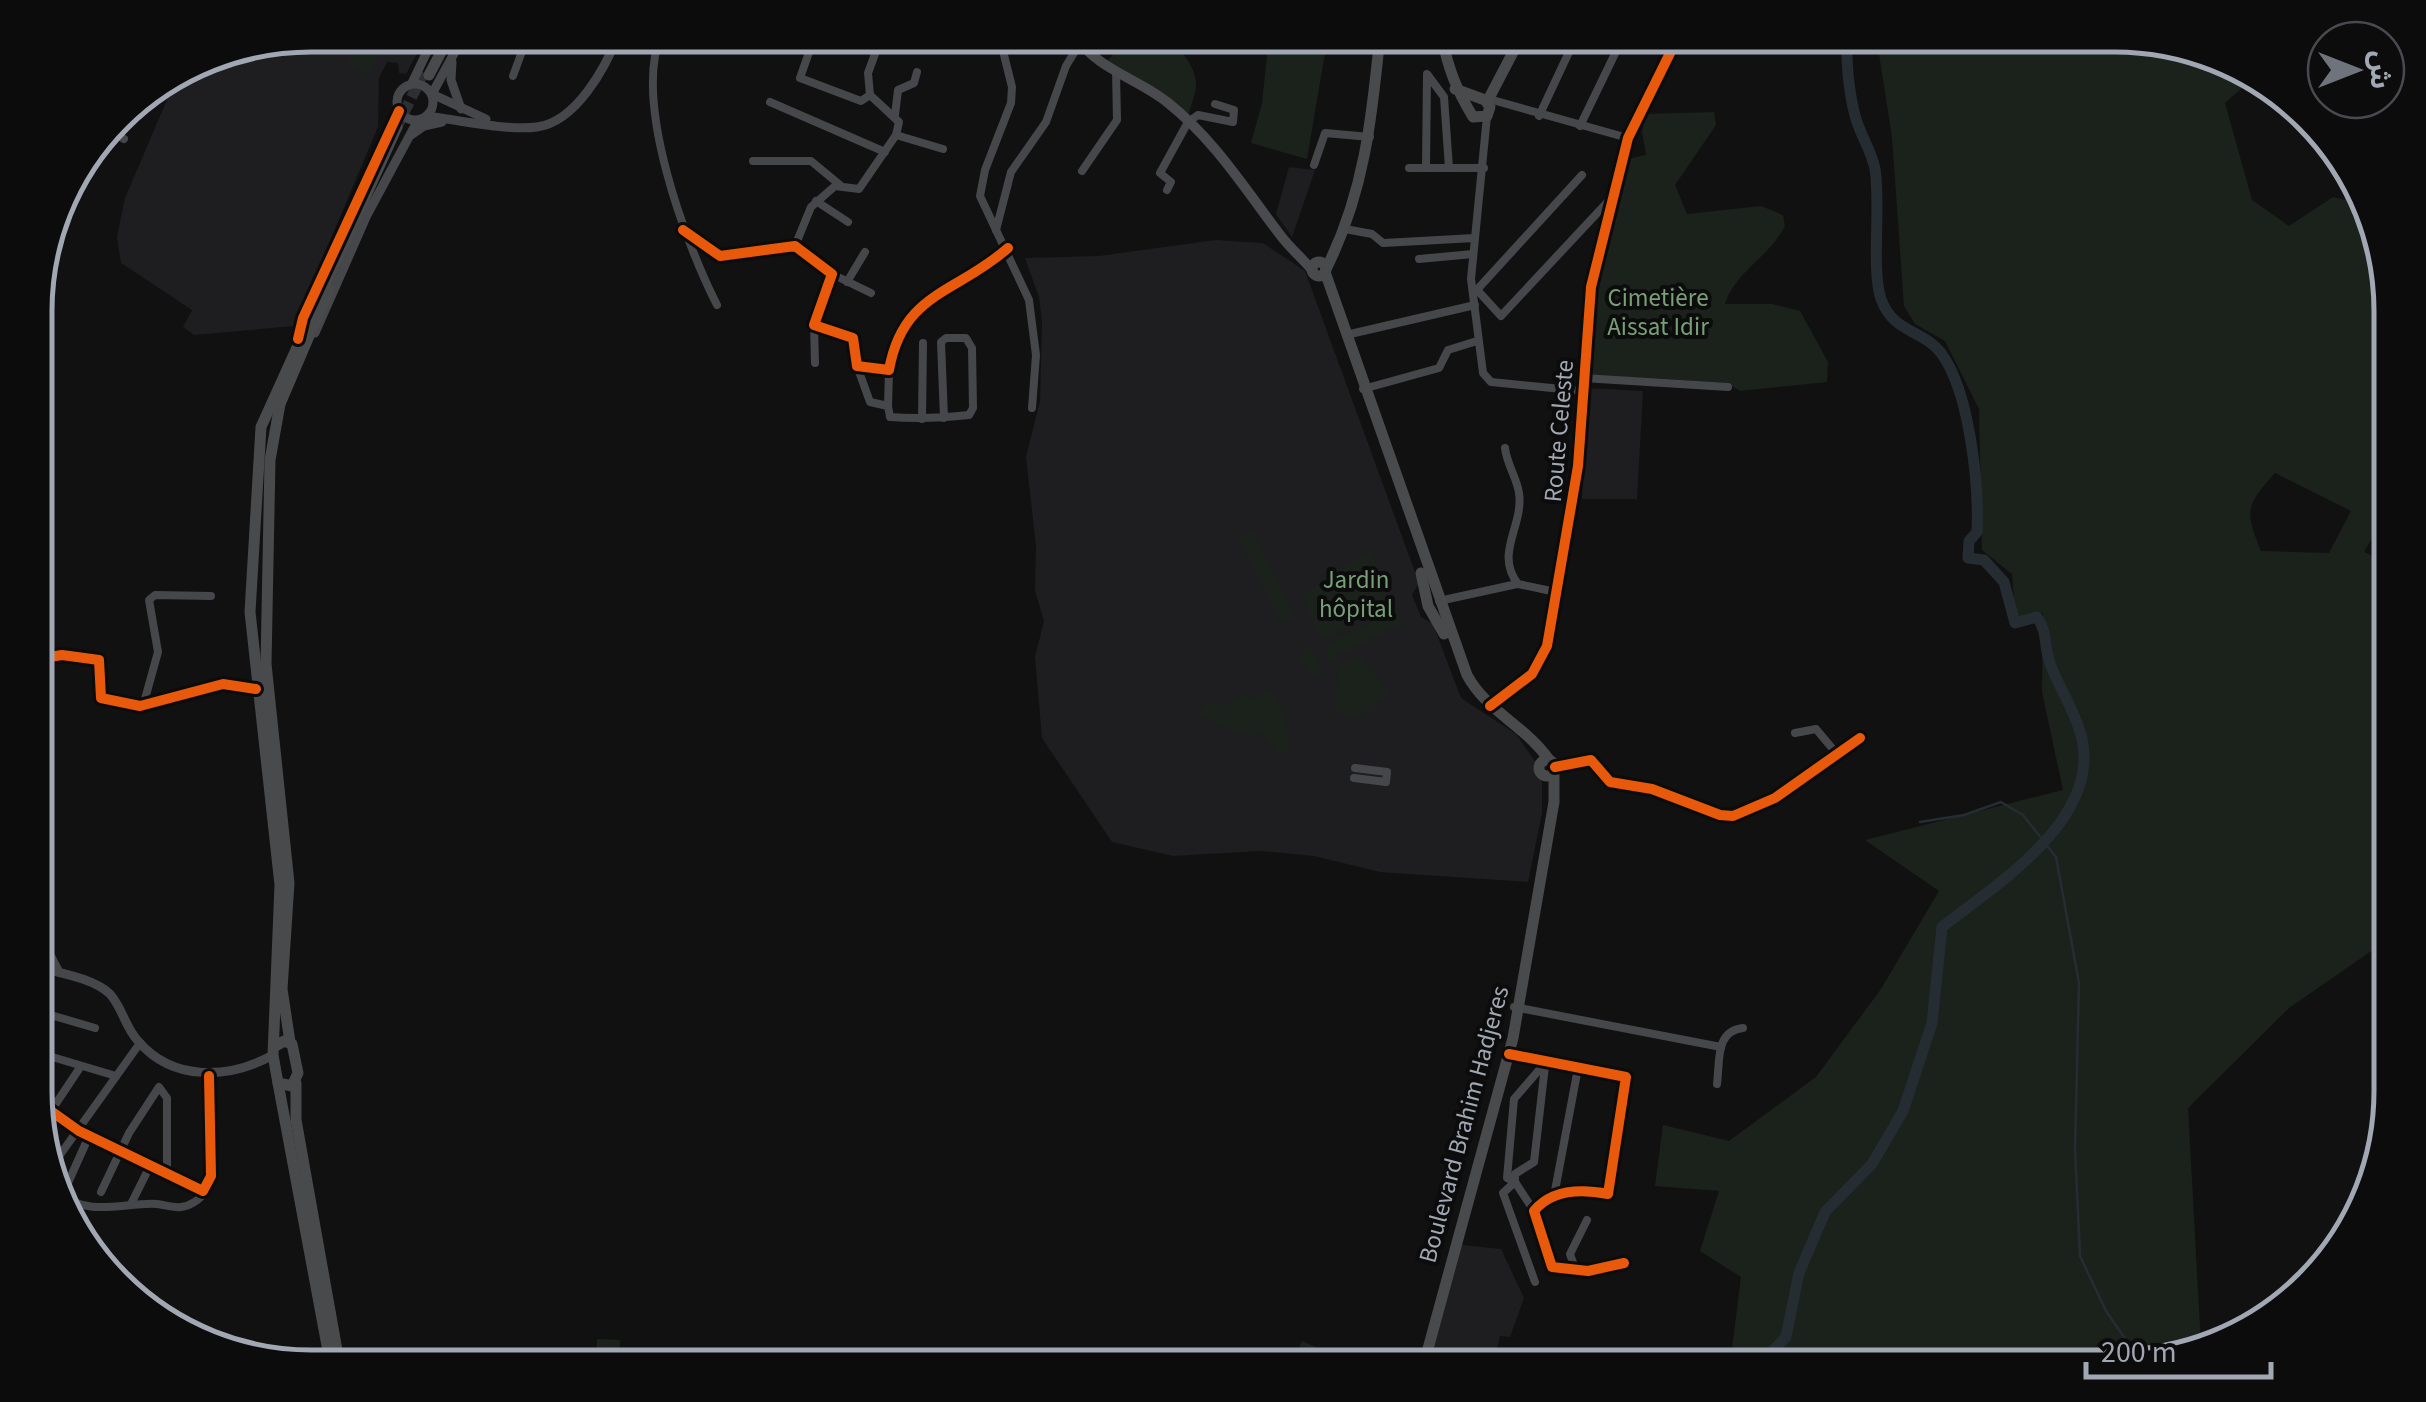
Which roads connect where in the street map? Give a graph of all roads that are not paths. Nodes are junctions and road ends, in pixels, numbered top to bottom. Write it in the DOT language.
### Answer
graph roads {
  1 [pos="432,52"];
  2 [pos="438,52"];
  3 [pos="455,52"];
  4 [pos="522,52"];
  5 [pos="610,52"];
  6 [pos="654,52"];
  7 [pos="809,52"];
  8 [pos="876,52"];
  9 [pos="1003,52"];
  10 [pos="1074,52"];
  11 [pos="1091,52"];
  12 [pos="1378,52"];
  13 [pos="1445,52"];
  14 [pos="1513,52"];
  15 [pos="1570,52"];
  16 [pos="1616,52"];
  17 [pos="1671,52"];
  18 [pos="453,56"];
  19 [pos="917,72"];
  20 [pos="1116,72"];
  21 [pos="427,75"];
  22 [pos="513,76"];
  23 [pos="412,83"];
  24 [pos="432,94"];
  25 [pos="870,95"];
  26 [pos="770,102"];
  27 [pos="1215,104"];
  28 [pos="1481,107"];
  29 [pos="399,111"];
  30 [pos="896,115"];
  31 [pos="461,116"];
  32 [pos="1538,116"];
  33 [pos="422,118"];
  34 [pos="1188,122"];
  35 [pos="1580,126"];
  36 [pos="403,129"];
  37 [pos="896,135"];
  38 [pos="121,137"];
  39 [pos="1370,137"];
  40 [pos="1628,138"];
  41 [pos="124,139"];
  42 [pos="943,149"];
  43 [pos="885,152"];
  44 [pos="753,162"];
  45 [pos="1314,166"];
  46 [pos="1410,168"];
  47 [pos="1426,168"];
  48 [pos="1449,168"];
  49 [pos="1484,168"];
  50 [pos="1082,171"];
  51 [pos="1582,175"];
  52 [pos="842,186"];
  53 [pos="1168,190"];
  54 [pos="1617,192"];
  55 [pos="816,201"];
  56 [pos="848,222"];
  57 [pos="1345,229"];
  58 [pos="683,230"];
  59 [pos="996,230"];
  60 [pos="1475,238"];
  61 [pos="794,246"];
  62 [pos="1008,248"];
  63 [pos="865,252"];
  64 [pos="1472,254"];
  65 [pos="1420,259"];
  66 [pos="1320,269"];
  67 [pos="832,274"];
  68 [pos="847,282"];
  69 [pos="1476,292"];
  70 [pos="872,294"];
  71 [pos="717,304"];
  72 [pos="1475,305"];
  73 [pos="814,325"];
  74 [pos="1346,335"];
  75 [pos="302,341"];
  76 [pos="1477,341"];
  77 [pos="923,342"];
  78 [pos="815,363"];
  79 [pos="857,366"];
  80 [pos="889,370"];
  81 [pos="1583,378"];
  82 [pos="1728,387"];
  83 [pos="1363,388"];
  84 [pos="1582,391"];
  85 [pos="888,406"];
  86 [pos="1032,408"];
  87 [pos="922,418"];
  88 [pos="944,418"];
  89 [pos="1505,448"];
  90 [pos="251,556"];
  91 [pos="1518,584"];
  92 [pos="1556,592"];
  93 [pos="210,596"];
  94 [pos="1434,601"];
  95 [pos="52,656"];
  96 [pos="266,664"];
  97 [pos="256,689"];
  98 [pos="144,706"];
  99 [pos="1490,706"];
  100 [pos="1795,733"];
  101 [pos="1860,738"];
  102 [pos="1836,754"];
  103 [pos="1549,768"];
  104 [pos="52,958"];
  105 [pos="52,971"];
  106 [pos="60,973"];
  107 [pos="1516,1008"];
  108 [pos="52,1015"];
  109 [pos="95,1028"];
  110 [pos="1744,1028"];
  111 [pos="290,1042"];
  112 [pos="140,1043"];
  113 [pos="1721,1047"];
  114 [pos="273,1051"];
  115 [pos="1509,1054"];
  116 [pos="52,1057"];
  117 [pos="1546,1062"];
  118 [pos="81,1066"];
  119 [pos="252,1066"];
  120 [pos="1578,1068"];
  121 [pos="116,1076"];
  122 [pos="209,1076"];
  123 [pos="276,1077"];
  124 [pos="296,1082"];
  125 [pos="1717,1084"];
  126 [pos="54,1107"];
  127 [pos="54,1113"];
  128 [pos="78,1131"];
  129 [pos="89,1136"];
  130 [pos="120,1150"];
  131 [pos="60,1152"];
  132 [pos="151,1164"];
  133 [pos="167,1173"];
  134 [pos="69,1181"];
  135 [pos="1515,1182"];
  136 [pos="205,1190"];
  137 [pos="100,1192"];
  138 [pos="1554,1196"];
  139 [pos="78,1203"];
  140 [pos="131,1204"];
  141 [pos="1534,1211"];
  142 [pos="1587,1220"];
  143 [pos="1624,1264"];
  144 [pos="1576,1272"];
  145 [pos="1535,1282"];
  146 [pos="1425,1349"];
  147 [pos="1425,1349"];
  148 [pos="327,1350"];
  149 [pos="337,1350"];
  1 -- 21 [label="street"];
  2 -- 21 [label="main road"];
  3 -- 18 [label="street"];
  4 -- 22 [label="street"];
  5 -- 31 [label="street"];
  6 -- 58 [label="street"];
  7 -- 25 [label="street"];
  8 -- 25 [label="street"];
  9 -- 59 [label="street"];
  10 -- 59 [label="street"];
  11 -- 20 [label="main road"];
  12 -- 39 [label="main road"];
  13 -- 28 [label="main road"];
  14 -- 28 [label="main road"];
  15 -- 32 [label="street"];
  16 -- 35 [label="street"];
  17 -- 40 [label="street, Route Celeste"];
  18 -- 21 [label="street"];
  18 -- 31 [label="street"];
  19 -- 30 [label="street"];
  20 -- 34 [label="main road"];
  20 -- 50 [label="street"];
  21 -- 23 [label="street"];
  21 -- 24 [label="street"];
  23 -- 24 [label="street"];
  23 -- 29 [label="street"];
  24 -- 31 [label="street"];
  24 -- 33 [label="street"];
  25 -- 30 [label="street"];
  26 -- 43 [label="street"];
  27 -- 34 [label="street"];
  28 -- 32 [label="street"];
  28 -- 49 [label="street"];
  29 -- 33 [label="street"];
  29 -- 36 [label="street"];
  30 -- 37 [label="street"];
  31 -- 33 [label="street"];
  31 -- 36 [label="street"];
  32 -- 35 [label="street"];
  33 -- 36 [label="street"];
  34 -- 53 [label="street"];
  34 -- 66 [label="main road"];
  35 -- 40 [label="street"];
  36 -- 75 [label="main road"];
  37 -- 42 [label="street"];
  37 -- 43 [label="street"];
  38 -- 41 [label="street"];
  39 -- 45 [label="street"];
  39 -- 57 [label="main road"];
  40 -- 54 [label="street, Route Celeste"];
  43 -- 52 [label="street"];
  44 -- 52 [label="street"];
  46 -- 47 [label="street"];
  47 -- 48 [label="street"];
  47 -- 48 [label="street"];
  48 -- 49 [label="street"];
  49 -- 60 [label="street"];
  51 -- 69 [label="street"];
  52 -- 55 [label="street"];
  54 -- 69 [label="street"];
  54 -- 81 [label="street, Route Celeste"];
  55 -- 56 [label="street"];
  55 -- 61 [label="street"];
  57 -- 60 [label="street"];
  57 -- 66 [label="main road"];
  58 -- 61 [label="street"];
  58 -- 71 [label="street"];
  59 -- 62 [label="street"];
  60 -- 64 [label="street"];
  61 -- 67 [label="street"];
  62 -- 80 [label="street"];
  62 -- 86 [label="street"];
  63 -- 68 [label="street"];
  64 -- 65 [label="street"];
  64 -- 69 [label="street"];
  66 -- 74 [label="main road"];
  66 -- 94 [label="main road"];
  67 -- 68 [label="street"];
  67 -- 73 [label="street"];
  68 -- 70 [label="street"];
  69 -- 72 [label="street"];
  72 -- 74 [label="street"];
  72 -- 76 [label="street"];
  73 -- 78 [label="street"];
  73 -- 79 [label="street"];
  74 -- 83 [label="main road"];
  75 -- 90 [label="main road"];
  75 -- 96 [label="main road"];
  76 -- 83 [label="street"];
  76 -- 84 [label="street"];
  77 -- 87 [label="street"];
  79 -- 80 [label="street"];
  79 -- 85 [label="street"];
  80 -- 85 [label="street"];
  81 -- 82 [label="street"];
  81 -- 84 [label="street, Route Celeste"];
  83 -- 94 [label="main road"];
  84 -- 92 [label="street, Route Celeste"];
  85 -- 87 [label="street"];
  87 -- 88 [label="street"];
  88 -- 88 [label="street"];
  89 -- 91 [label="street"];
  90 -- 96 [label="main road"];
  90 -- 97 [label="main road"];
  91 -- 92 [label="street"];
  91 -- 94 [label="street"];
  92 -- 99 [label="street, Route Celeste"];
  93 -- 98 [label="street"];
  94 -- 99 [label="main road"];
  94 -- 103 [label="main road"];
  95 -- 98 [label="street"];
  96 -- 111 [label="main road"];
  97 -- 98 [label="street"];
  97 -- 114 [label="main road"];
  99 -- 103 [label="main road"];
  100 -- 102 [label="street"];
  101 -- 102 [label="street"];
  102 -- 103 [label="street"];
  103 -- 107 [label="main road, Boulevard Brahim Hadjeres"];
  104 -- 106 [label="street"];
  105 -- 106 [label="street"];
  106 -- 112 [label="street"];
  107 -- 113 [label="street"];
  107 -- 115 [label="main road, Boulevard Brahim Hadjeres"];
  107 -- 146 [label="main road"];
  108 -- 109 [label="street"];
  110 -- 113 [label="street"];
  111 -- 114 [label="main road"];
  111 -- 124 [label="main road"];
  112 -- 121 [label="street"];
  112 -- 122 [label="street"];
  113 -- 125 [label="street"];
  114 -- 119 [label="street"];
  114 -- 123 [label="main road"];
  115 -- 117 [label="street"];
  115 -- 147 [label="main road, Boulevard Brahim Hadjeres"];
  116 -- 118 [label="street"];
  117 -- 120 [label="street"];
  117 -- 135 [label="street"];
  117 -- 135 [label="street"];
  118 -- 121 [label="street"];
  118 -- 126 [label="street"];
  119 -- 122 [label="street"];
  119 -- 123 [label="street"];
  120 -- 138 [label="street"];
  120 -- 138 [label="street"];
  121 -- 128 [label="street"];
  122 -- 136 [label="street"];
  123 -- 124 [label="main road"];
  123 -- 148 [label="main road"];
  124 -- 149 [label="main road"];
  127 -- 128 [label="street"];
  128 -- 129 [label="street"];
  128 -- 131 [label="street"];
  129 -- 130 [label="street"];
  129 -- 134 [label="street"];
  130 -- 132 [label="street"];
  130 -- 133 [label="street"];
  130 -- 137 [label="street"];
  132 -- 133 [label="street"];
  132 -- 140 [label="street"];
  133 -- 136 [label="street"];
  135 -- 141 [label="street"];
  135 -- 145 [label="street"];
  136 -- 140 [label="street"];
  138 -- 141 [label="street"];
  139 -- 140 [label="street"];
  141 -- 144 [label="street"];
  142 -- 144 [label="street"];
  143 -- 144 [label="street"];
}
